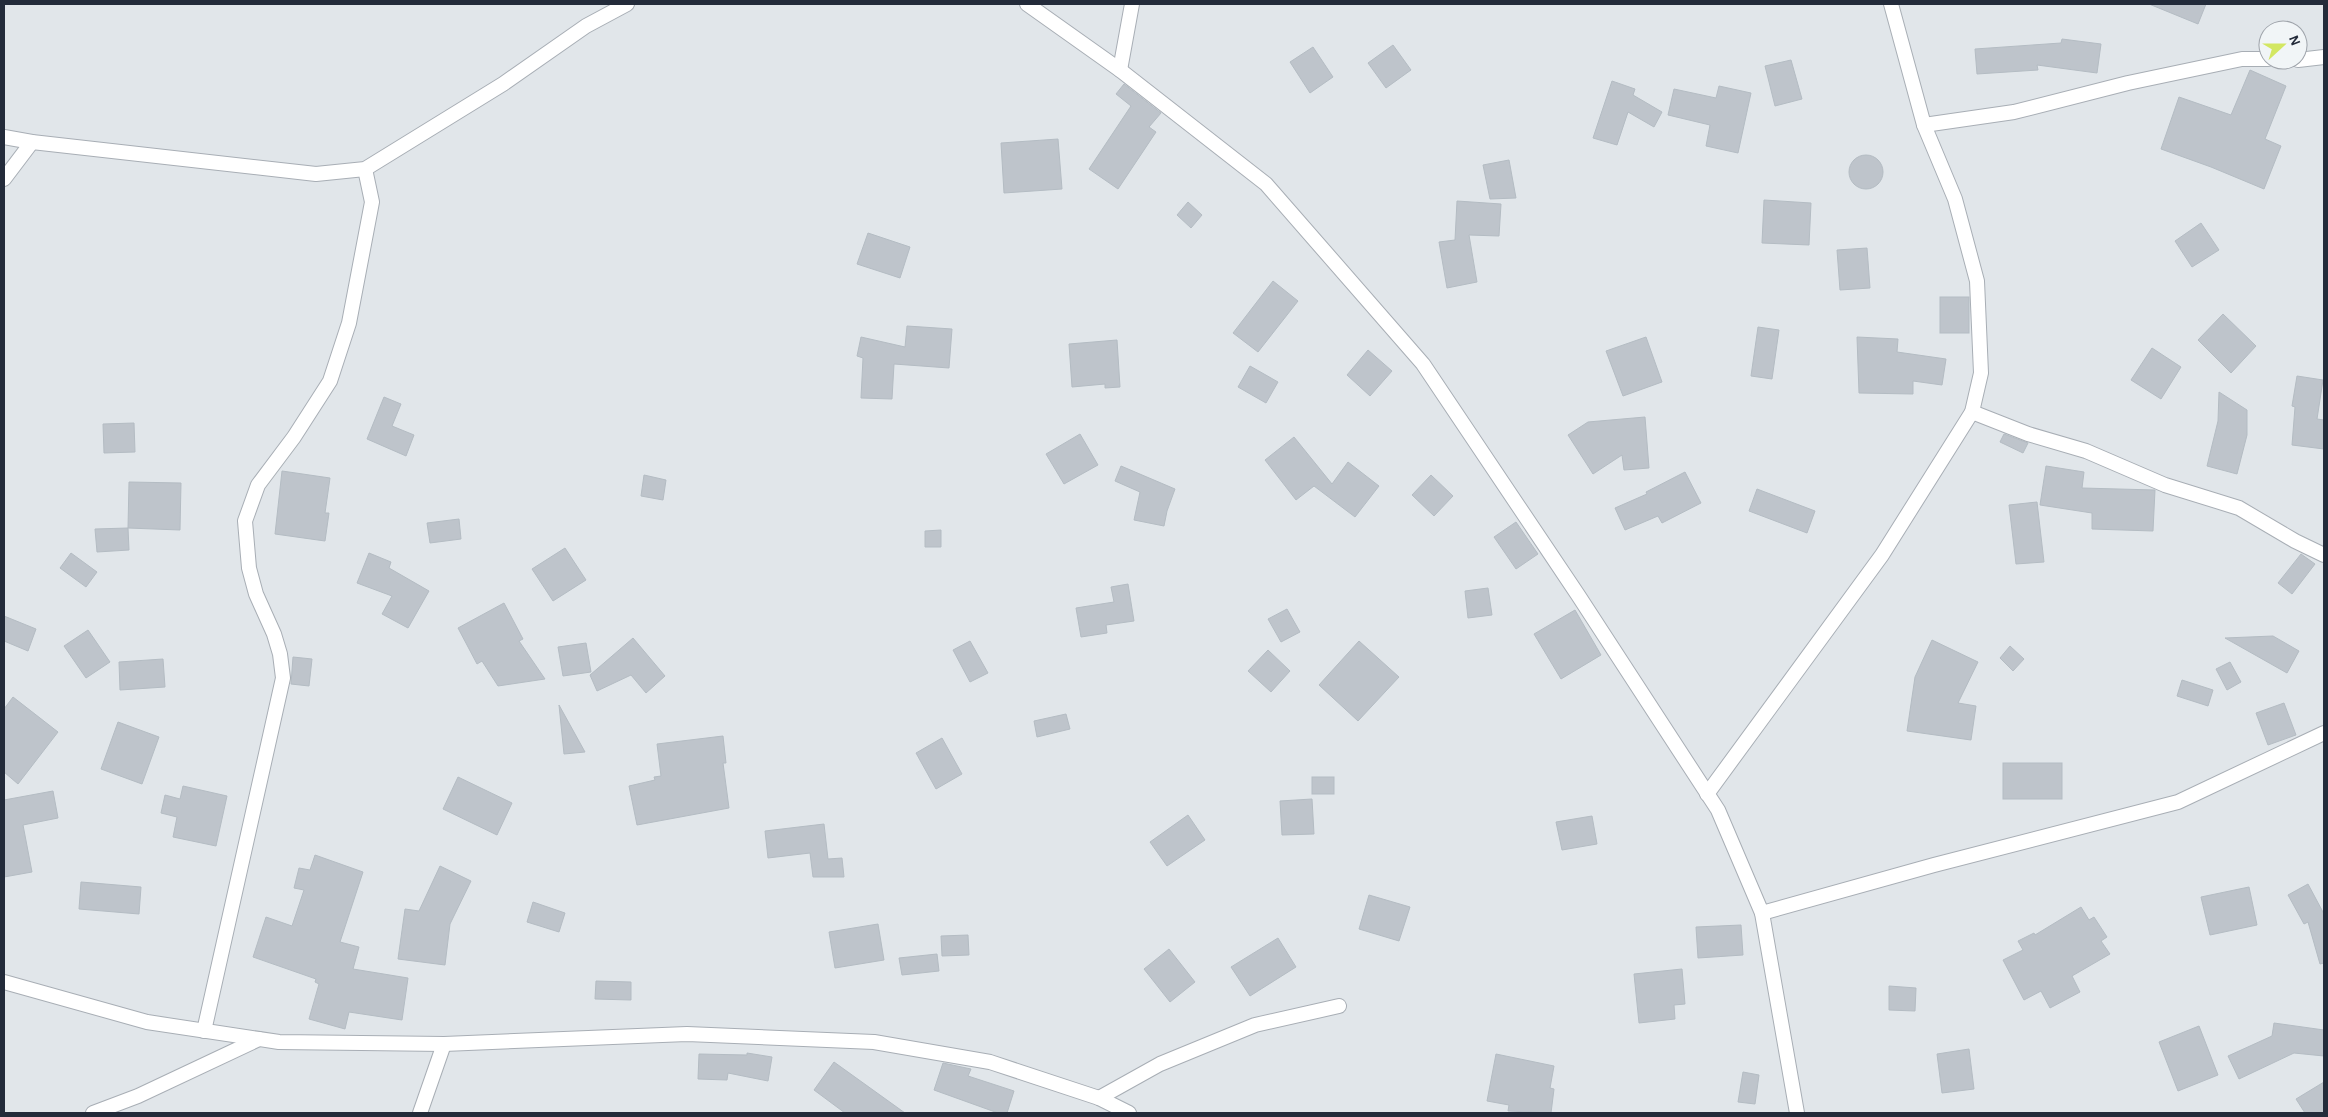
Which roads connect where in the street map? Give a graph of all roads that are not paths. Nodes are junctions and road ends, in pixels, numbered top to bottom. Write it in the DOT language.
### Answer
graph roads {
  1 [pos="627,4"];
  2 [pos="1027,4"];
  3 [pos="1132,4"];
  4 [pos="1892,4"];
  5 [pos="2324,58"];
  6 [pos="2258,59"];
  7 [pos="2308,59"];
  8 [pos="1120,70"];
  9 [pos="1924,125"];
  10 [pos="4,137"];
  11 [pos="32,142"];
  12 [pos="365,169"];
  13 [pos="4,178"];
  14 [pos="1972,412"];
  15 [pos="2324,555"];
  16 [pos="2324,733"];
  17 [pos="1707,794"];
  18 [pos="1762,913"];
  19 [pos="4,982"];
  20 [pos="1338,1006"];
  21 [pos="204,1031"];
  22 [pos="258,1038"];
  23 [pos="444,1044"];
  24 [pos="1099,1098"];
  25 [pos="93,1113"];
  26 [pos="420,1113"];
  27 [pos="1129,1113"];
  28 [pos="1797,1113"];
  1 -- 12 [label="street"];
  2 -- 8 [label="street"];
  3 -- 8 [label="street"];
  4 -- 9 [label="street"];
  5 -- 7 [label="street"];
  6 -- 9 [label="street"];
  8 -- 17 [label="street"];
  9 -- 14 [label="street"];
  10 -- 11 [label="street"];
  11 -- 12 [label="street"];
  11 -- 13 [label="street"];
  12 -- 21 [label="street"];
  14 -- 15 [label="street"];
  14 -- 17 [label="street"];
  16 -- 18 [label="street"];
  17 -- 18 [label="street"];
  18 -- 28 [label="street"];
  19 -- 21 [label="street"];
  20 -- 24 [label="street"];
  21 -- 22 [label="street"];
  22 -- 23 [label="street"];
  22 -- 25 [label="street"];
  23 -- 24 [label="street"];
  23 -- 26 [label="street"];
  24 -- 27 [label="street"];
}
